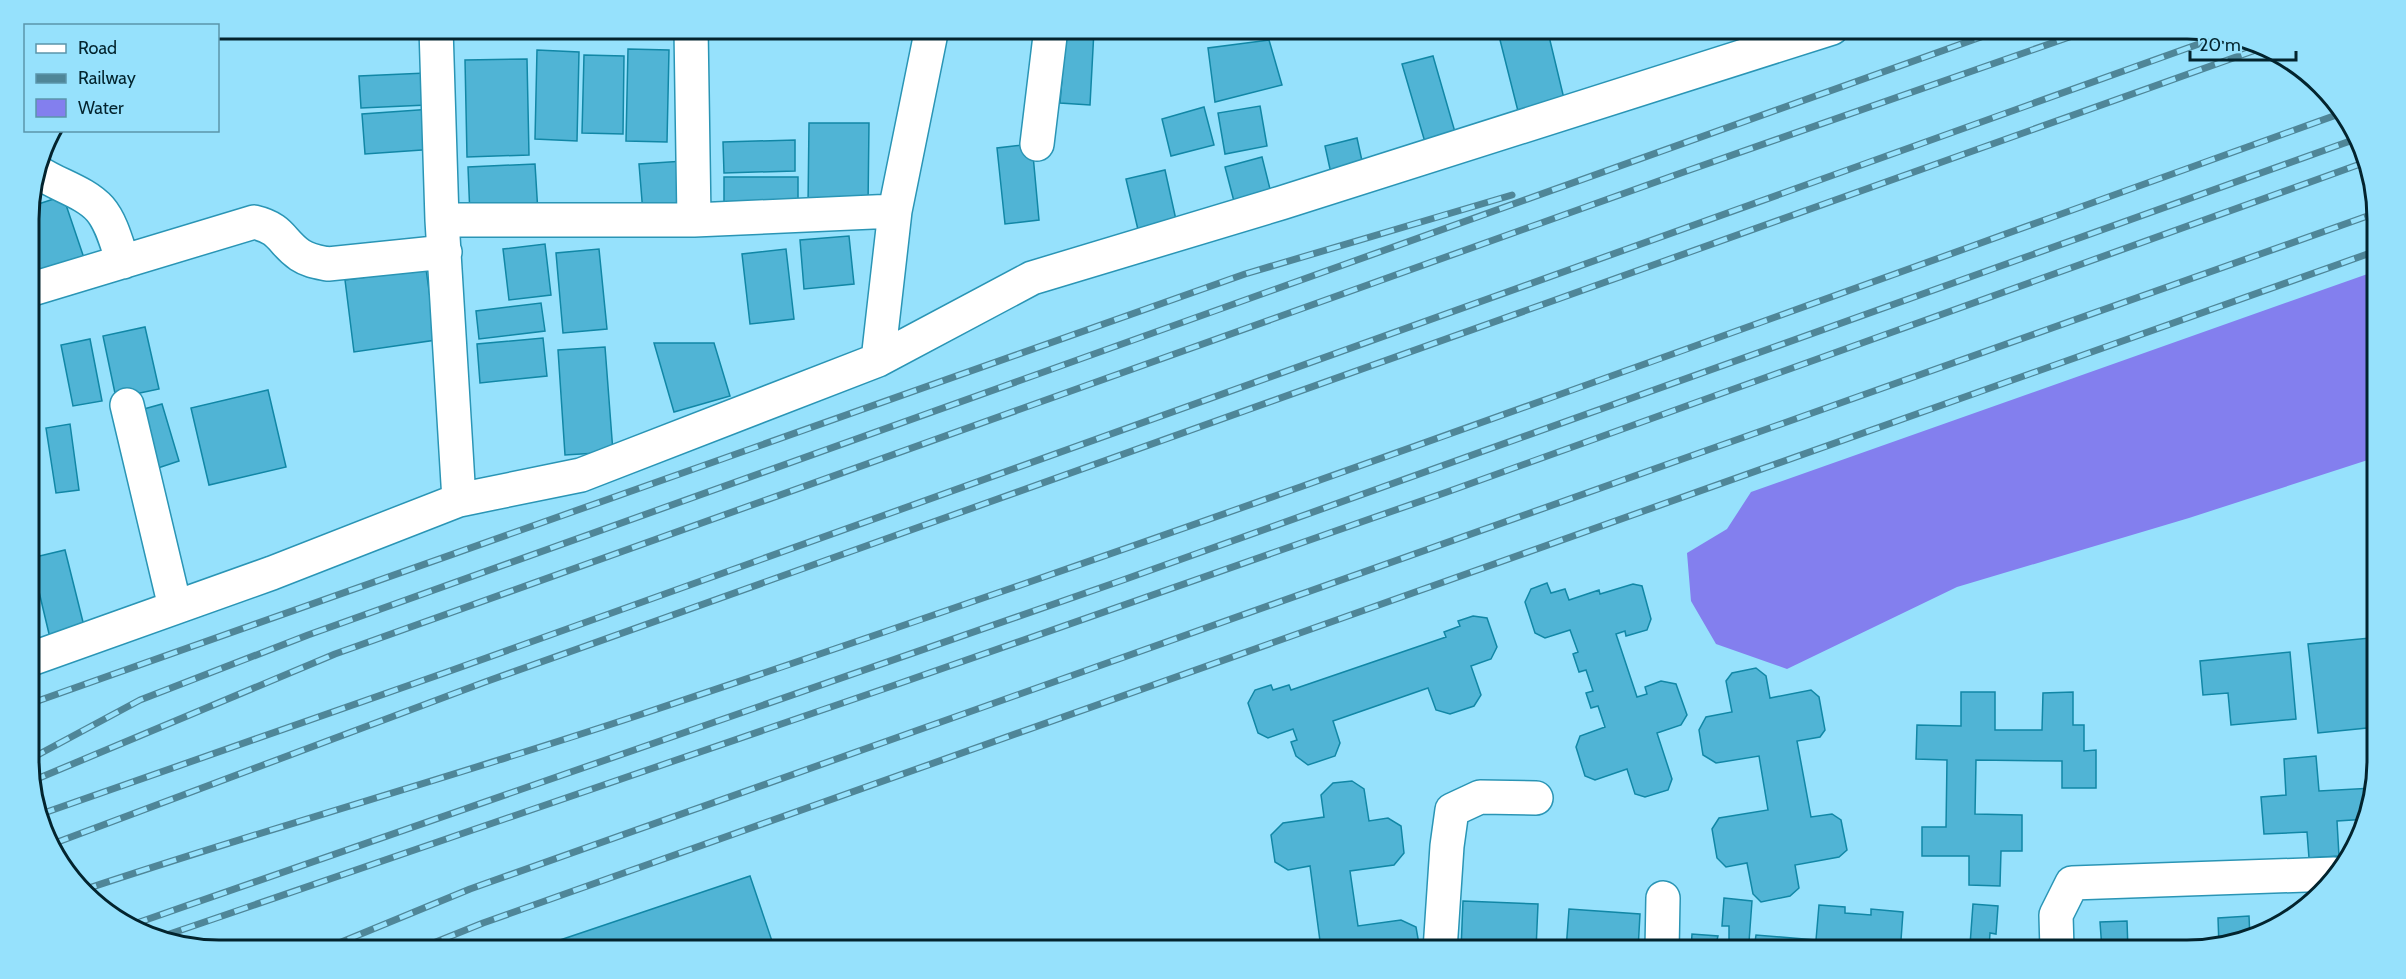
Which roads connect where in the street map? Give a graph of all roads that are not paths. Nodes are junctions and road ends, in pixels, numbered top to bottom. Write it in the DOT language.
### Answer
graph roads {
  1 [pos="436,39"];
  2 [pos="691,39"];
  3 [pos="930,39"];
  4 [pos="1050,39"];
  5 [pos="1797,39"];
  6 [pos="1037,144"];
  7 [pos="44,175"];
  8 [pos="895,211"];
  9 [pos="442,220"];
  10 [pos="694,220"];
  11 [pos="445,252"];
  12 [pos="123,262"];
  13 [pos="39,287"];
  14 [pos="878,360"];
  15 [pos="127,405"];
  16 [pos="459,500"];
  17 [pos="175,607"];
  18 [pos="39,656"];
  19 [pos="1536,798"];
  20 [pos="2325,874"];
  21 [pos="1663,898"];
  22 [pos="1441,940"];
  23 [pos="1662,940"];
  24 [pos="2057,940"];
  1 -- 9 [label="street"];
  2 -- 10 [label="street"];
  3 -- 8 [label="street"];
  4 -- 6 [label="street"];
  5 -- 14 [label="street"];
  7 -- 12 [label="street"];
  8 -- 10 [label="street"];
  8 -- 14 [label="street"];
  9 -- 10 [label="street"];
  9 -- 11 [label="street"];
  11 -- 12 [label="street"];
  11 -- 16 [label="street"];
  12 -- 13 [label="street"];
  14 -- 16 [label="street"];
  15 -- 17 [label="street"];
  16 -- 17 [label="street"];
  17 -- 18 [label="street"];
  19 -- 22 [label="street"];
  20 -- 24 [label="street"];
  21 -- 23 [label="street"];
}
